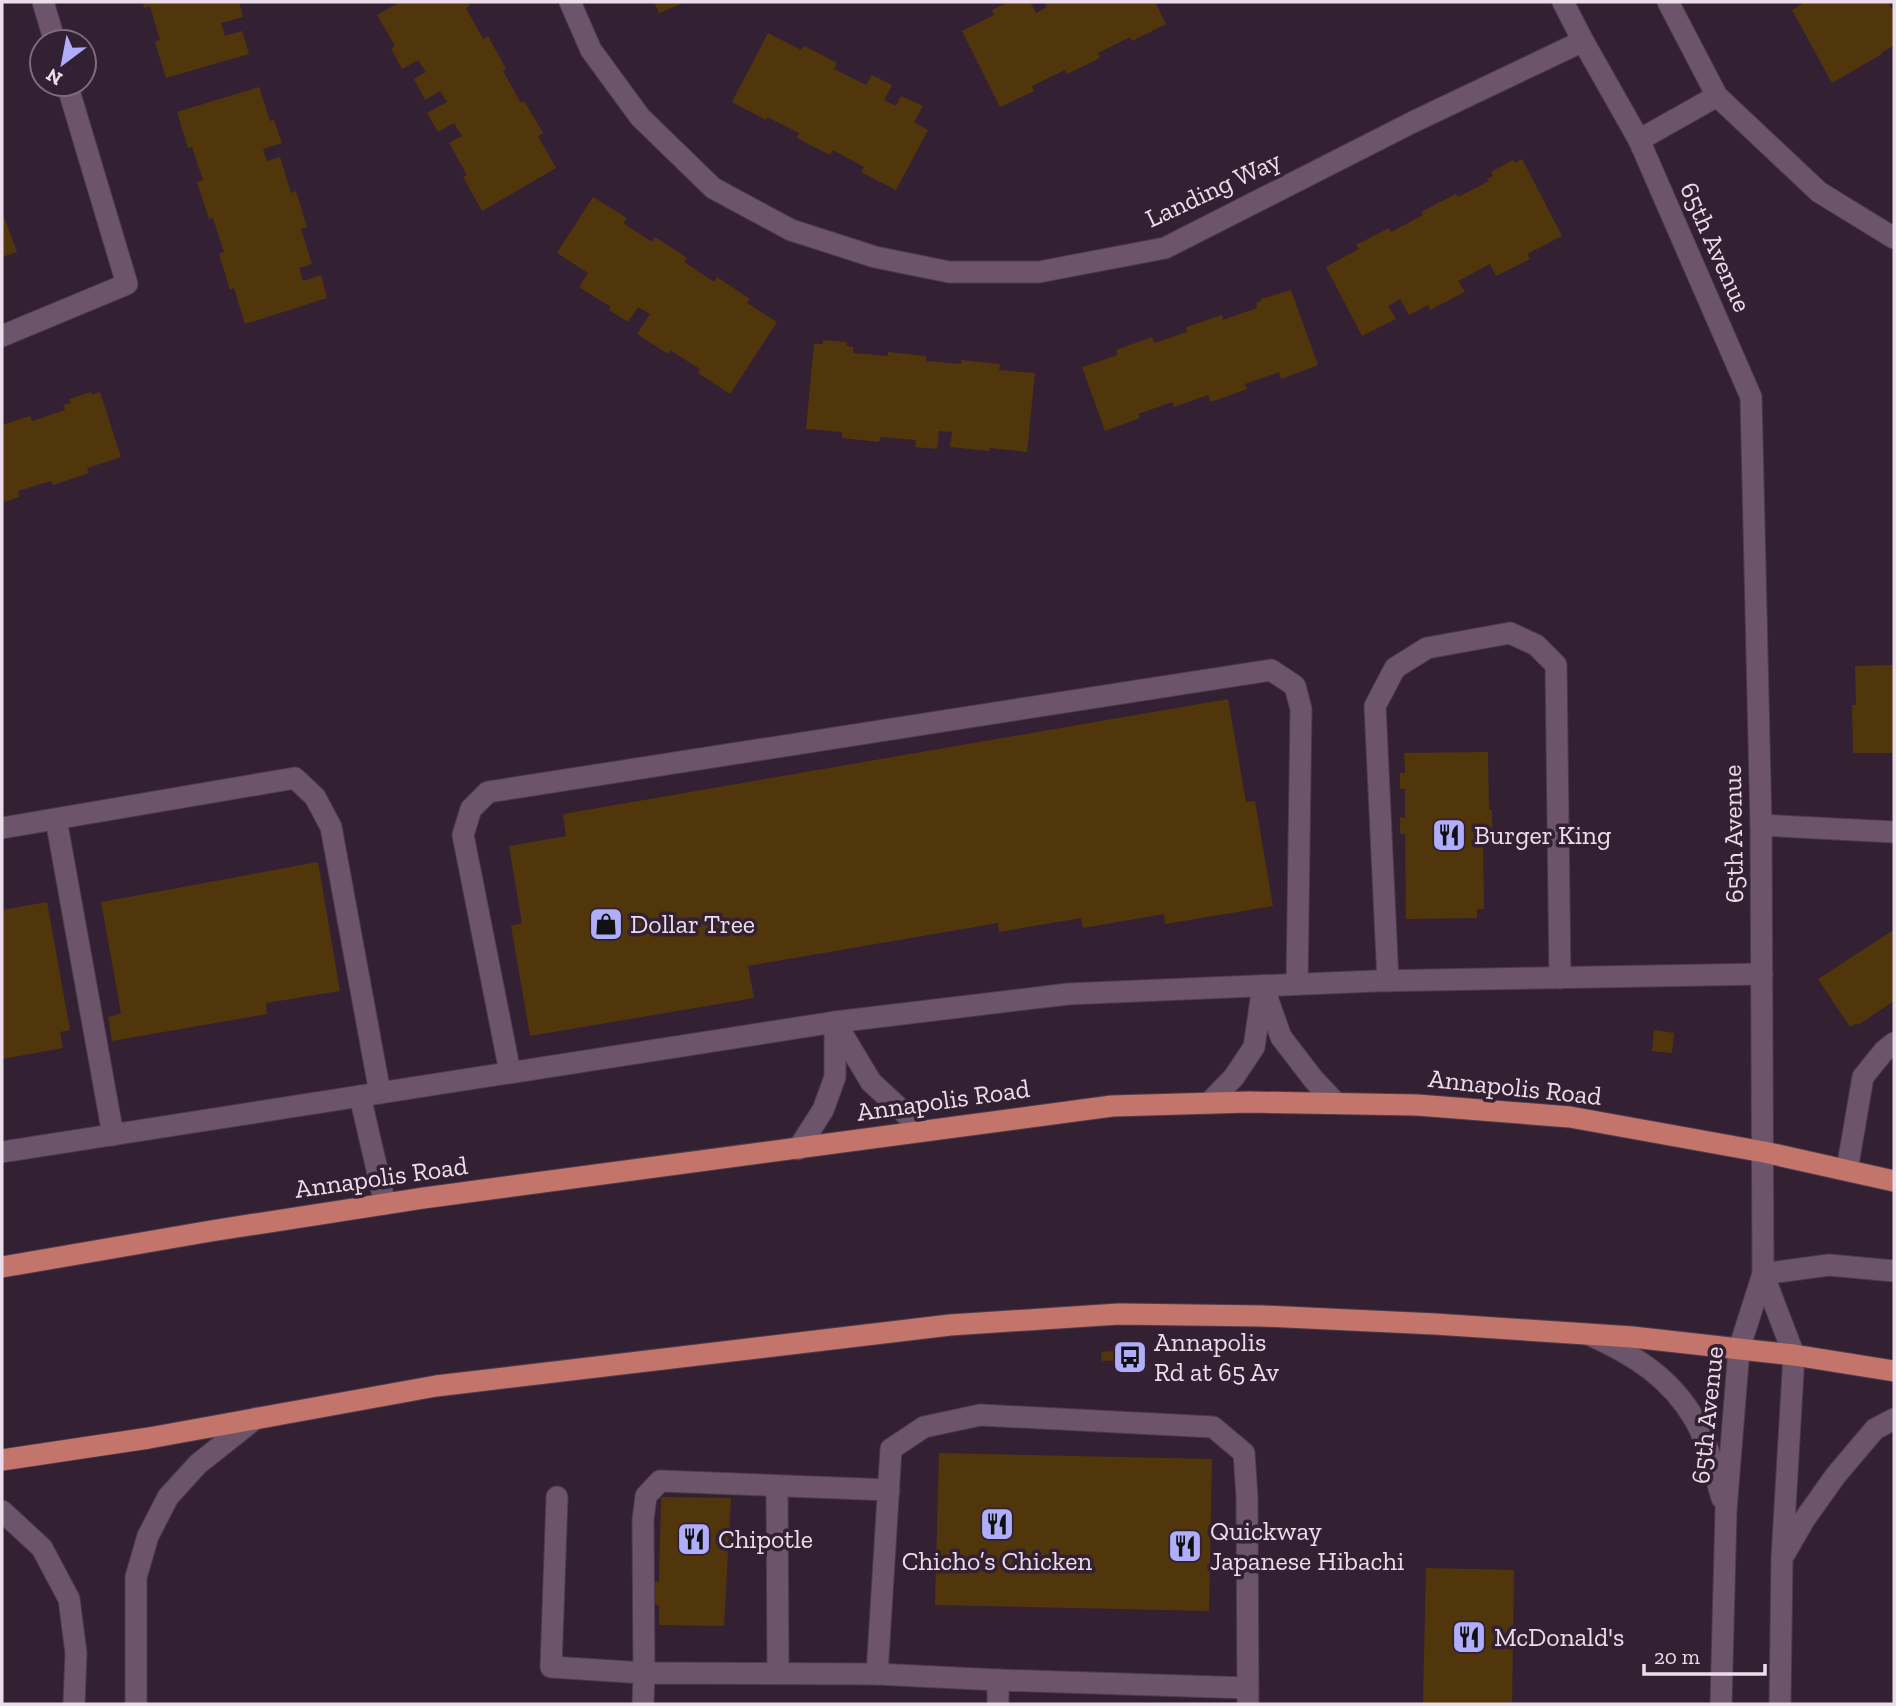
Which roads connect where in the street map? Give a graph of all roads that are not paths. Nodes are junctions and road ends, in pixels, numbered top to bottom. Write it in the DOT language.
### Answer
graph roads {
  1 [pos="43,2"];
  2 [pos="570,2"];
  3 [pos="1563,2"];
  4 [pos="1668,2"];
  5 [pos="51,28"];
  6 [pos="1583,41"];
  7 [pos="1717,96"];
  8 [pos="71,98"];
  9 [pos="1639,140"];
  10 [pos="1894,238"];
  11 [pos="2,336"];
  12 [pos="56,818"];
  13 [pos="1761,825"];
  14 [pos="2,828"];
  15 [pos="1894,832"];
  16 [pos="1762,974"];
  17 [pos="1559,978"];
  18 [pos="1388,981"];
  19 [pos="1297,984"];
  20 [pos="1263,986"];
  21 [pos="835,1022"];
  22 [pos="1894,1043"];
  23 [pos="510,1072"];
  24 [pos="370,1094"];
  25 [pos="1209,1103"];
  26 [pos="1336,1103"];
  27 [pos="923,1130"];
  28 [pos="113,1135"];
  29 [pos="798,1149"];
  30 [pos="2,1152"];
  31 [pos="1763,1152"];
  32 [pos="1847,1170"];
  33 [pos="1894,1181"];
  34 [pos="385,1204"];
  35 [pos="2,1268"];
  36 [pos="1894,1271"];
  37 [pos="1763,1274"];
  38 [pos="1589,1334"];
  39 [pos="1739,1349"];
  40 [pos="1794,1355"];
  41 [pos="1894,1371"];
  42 [pos="256,1418"];
  43 [pos="1894,1419"];
  44 [pos="2,1460"];
  45 [pos="777,1486"];
  46 [pos="889,1490"];
  47 [pos="557,1497"];
  48 [pos="1726,1510"];
  49 [pos="2,1511"];
  50 [pos="1783,1558"];
  51 [pos="644,1672"];
  52 [pos="778,1673"];
  53 [pos="877,1674"];
  54 [pos="998,1680"];
  55 [pos="1248,1696"];
  56 [pos="74,1704"];
  57 [pos="136,1704"];
  58 [pos="643,1704"];
  59 [pos="998,1704"];
  60 [pos="1721,1704"];
  61 [pos="1780,1704"];
  1 -- 5 [label="street"];
  2 -- 6 [label="street, Landing Way"];
  3 -- 6 [label="street, 65th Avenue"];
  4 -- 7 [label="street"];
  6 -- 9 [label="street, 65th Avenue"];
  7 -- 9 [label="street"];
  7 -- 10 [label="street"];
  8 -- 11 [label="street"];
  9 -- 13 [label="street, 65th Avenue"];
  12 -- 14 [label="street"];
  12 -- 24 [label="street"];
  12 -- 28 [label="street"];
  13 -- 15 [label="street"];
  13 -- 16 [label="street, 65th Avenue"];
  16 -- 17 [label="street"];
  16 -- 31 [label="street, 65th Avenue"];
  17 -- 18 [label="street"];
  17 -- 18 [label="street"];
  18 -- 19 [label="street"];
  19 -- 20 [label="street"];
  19 -- 23 [label="street"];
  20 -- 21 [label="street"];
  20 -- 25 [label="street"];
  20 -- 26 [label="street"];
  21 -- 23 [label="street"];
  21 -- 27 [label="street"];
  21 -- 29 [label="street"];
  22 -- 32 [label="street"];
  23 -- 24 [label="street"];
  24 -- 28 [label="street"];
  24 -- 34 [label="street"];
  25 -- 26 [label="main road, Annapolis Road"];
  25 -- 27 [label="main road, Annapolis Road"];
  26 -- 31 [label="main road, Annapolis Road"];
  27 -- 29 [label="main road, Annapolis Road"];
  28 -- 30 [label="street"];
  29 -- 34 [label="main road, Annapolis Road"];
  31 -- 32 [label="main road, Annapolis Road"];
  31 -- 37 [label="street, 65th Avenue"];
  32 -- 33 [label="main road, Annapolis Road"];
  34 -- 35 [label="main road, Annapolis Road"];
  36 -- 37 [label="street"];
  37 -- 39 [label="street, 65th Avenue"];
  37 -- 40 [label="street"];
  38 -- 39 [label="main road"];
  38 -- 42 [label="main road"];
  38 -- 48 [label="street"];
  39 -- 40 [label="main road"];
  39 -- 48 [label="street, 65th Avenue"];
  40 -- 41 [label="main road"];
  40 -- 50 [label="street"];
  42 -- 44 [label="main road"];
  42 -- 57 [label="street"];
  43 -- 50 [label="street"];
  45 -- 46 [label="street"];
  45 -- 51 [label="street"];
  45 -- 52 [label="street"];
  46 -- 53 [label="street"];
  46 -- 55 [label="street"];
  47 -- 51 [label="street"];
  48 -- 60 [label="street, 65th Avenue"];
  49 -- 56 [label="street"];
  50 -- 61 [label="street"];
  51 -- 52 [label="street"];
  51 -- 58 [label="street"];
  52 -- 53 [label="street"];
  53 -- 54 [label="street"];
  54 -- 55 [label="street"];
  54 -- 59 [label="street"];
}
